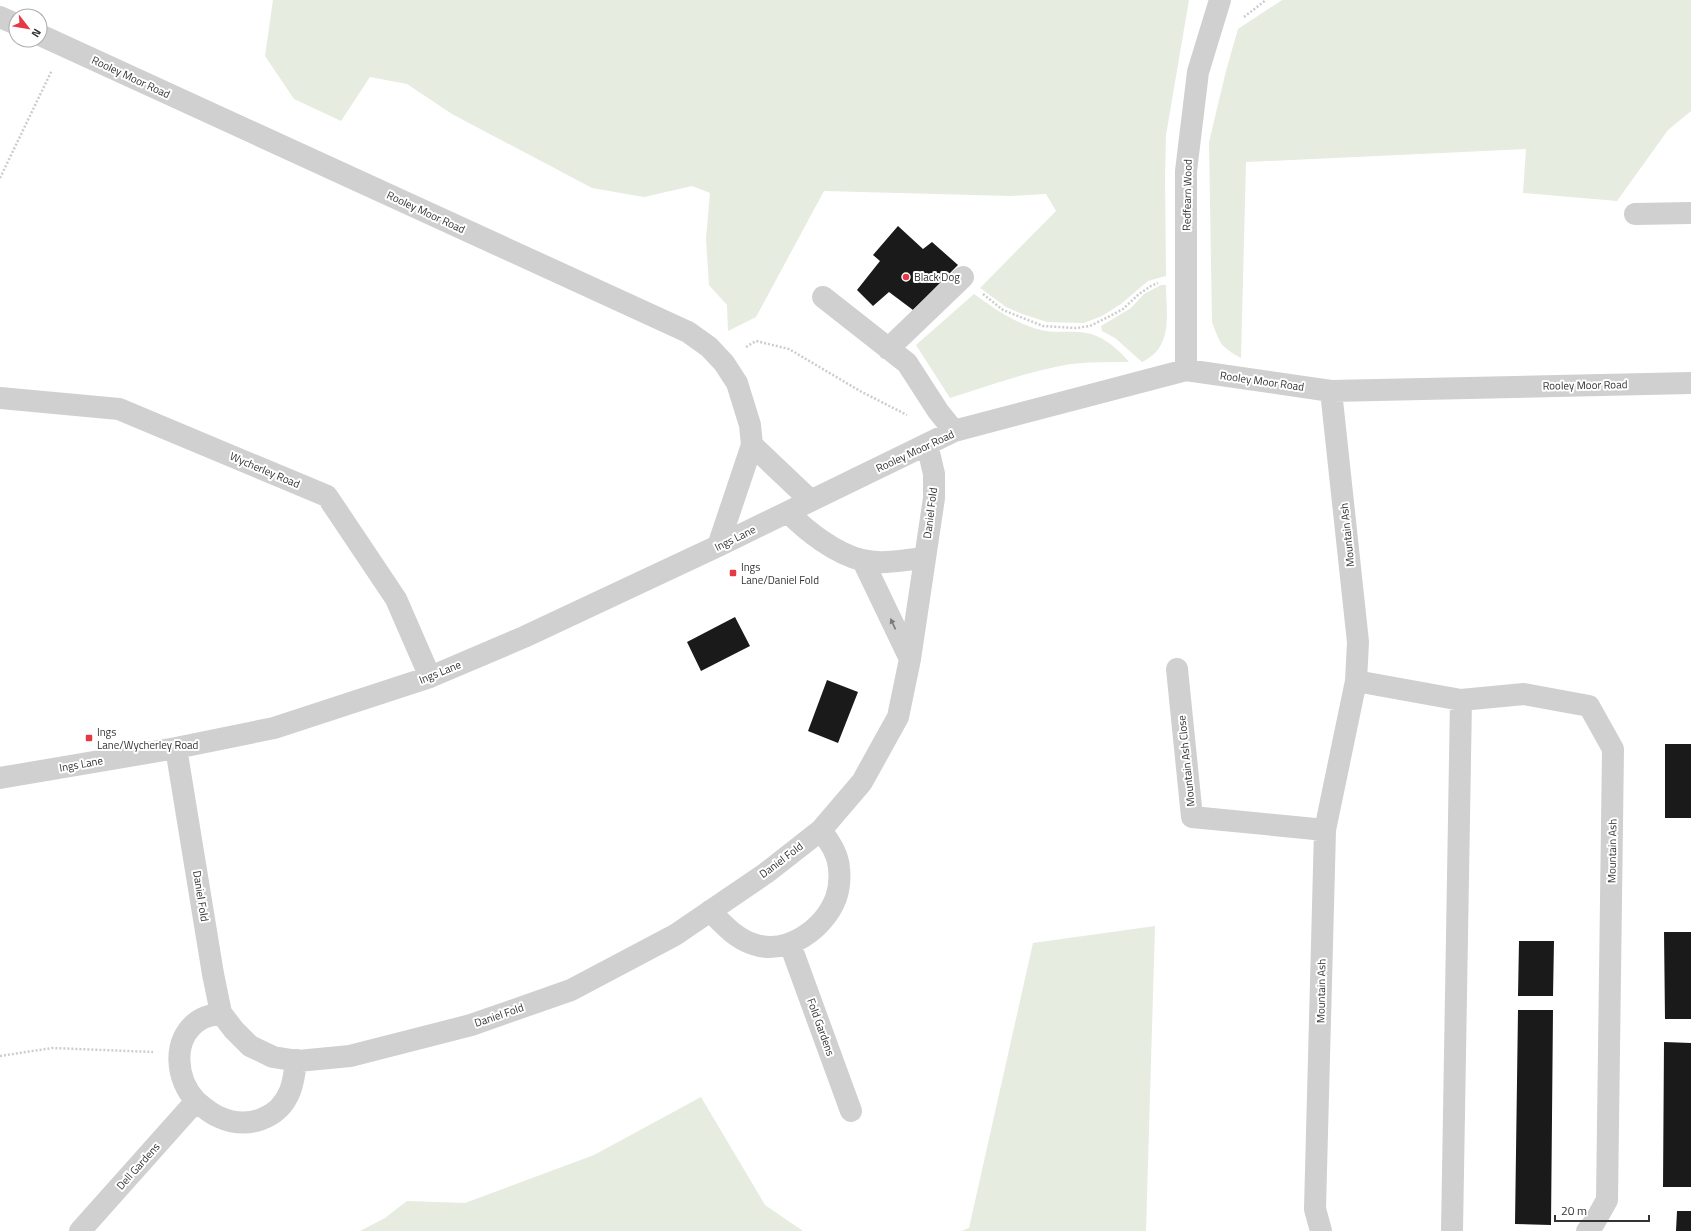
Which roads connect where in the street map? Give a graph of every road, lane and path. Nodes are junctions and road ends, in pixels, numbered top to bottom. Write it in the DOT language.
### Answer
graph roads {
  1 [pos="1220,0"];
  2 [pos="48,39"];
  3 [pos="64,46"];
  4 [pos="0,178"];
  5 [pos="1691,213"];
  6 [pos="1635,214"];
  7 [pos="963,277"];
  8 [pos="1186,281"];
  9 [pos="823,297"];
  10 [pos="888,349"];
  11 [pos="724,363"];
  12 [pos="1186,370"];
  13 [pos="1691,383"];
  14 [pos="1330,390"];
  15 [pos="0,398"];
  16 [pos="954,431"];
  17 [pos="927,444"];
  18 [pos="752,446"];
  19 [pos="852,481"];
  20 [pos="810,500"];
  21 [pos="788,512"];
  22 [pos="718,546"];
  23 [pos="924,558"];
  24 [pos="863,561"];
  25 [pos="910,659"];
  26 [pos="1177,669"];
  27 [pos="430,677"];
  28 [pos="1356,681"];
  29 [pos="1461,700"];
  30 [pos="176,748"];
  31 [pos="0,778"];
  32 [pos="821,830"];
  33 [pos="1325,830"];
  34 [pos="710,911"];
  35 [pos="790,944"];
  36 [pos="221,1013"];
  37 [pos="179,1055"];
  38 [pos="0,1056"];
  39 [pos="296,1060"];
  40 [pos="196,1101"];
  41 [pos="851,1111"];
  42 [pos="80,1231"];
  43 [pos="1322,1231"];
  44 [pos="1452,1231"];
  45 [pos="1587,1231"];
  1 -- 8 [label="street, Redfearn Wood"];
  2 -- 3 [label="street, Rooley Moor Road"];
  3 -- 4 [label="path"];
  3 -- 11 [label="street, Rooley Moor Road"];
  5 -- 6 [label="street"];
  7 -- 8 [label="path"];
  7 -- 10 [label="street"];
  8 -- 12 [label="street, Redfearn Wood"];
  9 -- 10 [label="street"];
  10 -- 16 [label="street"];
  11 -- 17 [label="path"];
  11 -- 18 [label="street, Rooley Moor Road"];
  12 -- 14 [label="street, Rooley Moor Road"];
  12 -- 16 [label="street, Rooley Moor Road"];
  13 -- 14 [label="street, Rooley Moor Road"];
  14 -- 28 [label="street, Mountain Ash"];
  15 -- 27 [label="street, Wycherley Road"];
  16 -- 17 [label="street, Rooley Moor Road"];
  17 -- 19 [label="street, Rooley Moor Road"];
  17 -- 23 [label="street, Daniel Fold"];
  18 -- 20 [label="street"];
  18 -- 22 [label="street, Rooley Moor Road"];
  19 -- 20 [label="street, Ings Lane"];
  20 -- 21 [label="street, Ings Lane"];
  21 -- 22 [label="street, Ings Lane"];
  21 -- 24 [label="street"];
  22 -- 27 [label="street, Ings Lane"];
  23 -- 24 [label="street"];
  23 -- 25 [label="street, Daniel Fold"];
  25 -- 24 [label="street, one-way"];
  25 -- 32 [label="street, Daniel Fold"];
  26 -- 33 [label="street, Mountain Ash Close"];
  27 -- 30 [label="street, Ings Lane"];
  28 -- 29 [label="street, Mountain Ash"];
  28 -- 33 [label="street, Mountain Ash"];
  29 -- 44 [label="street"];
  29 -- 45 [label="street, Mountain Ash"];
  30 -- 31 [label="street, Ings Lane"];
  30 -- 36 [label="street, Daniel Fold"];
  32 -- 34 [label="street, Daniel Fold"];
  32 -- 35 [label="street"];
  33 -- 43 [label="street, Mountain Ash"];
  34 -- 35 [label="street"];
  34 -- 39 [label="street, Daniel Fold"];
  35 -- 41 [label="street, Fold Gardens"];
  36 -- 37 [label="street"];
  36 -- 39 [label="street, Daniel Fold"];
  37 -- 38 [label="path"];
  37 -- 40 [label="street"];
  39 -- 40 [label="street"];
  40 -- 42 [label="street, Dell Gardens"];
}
